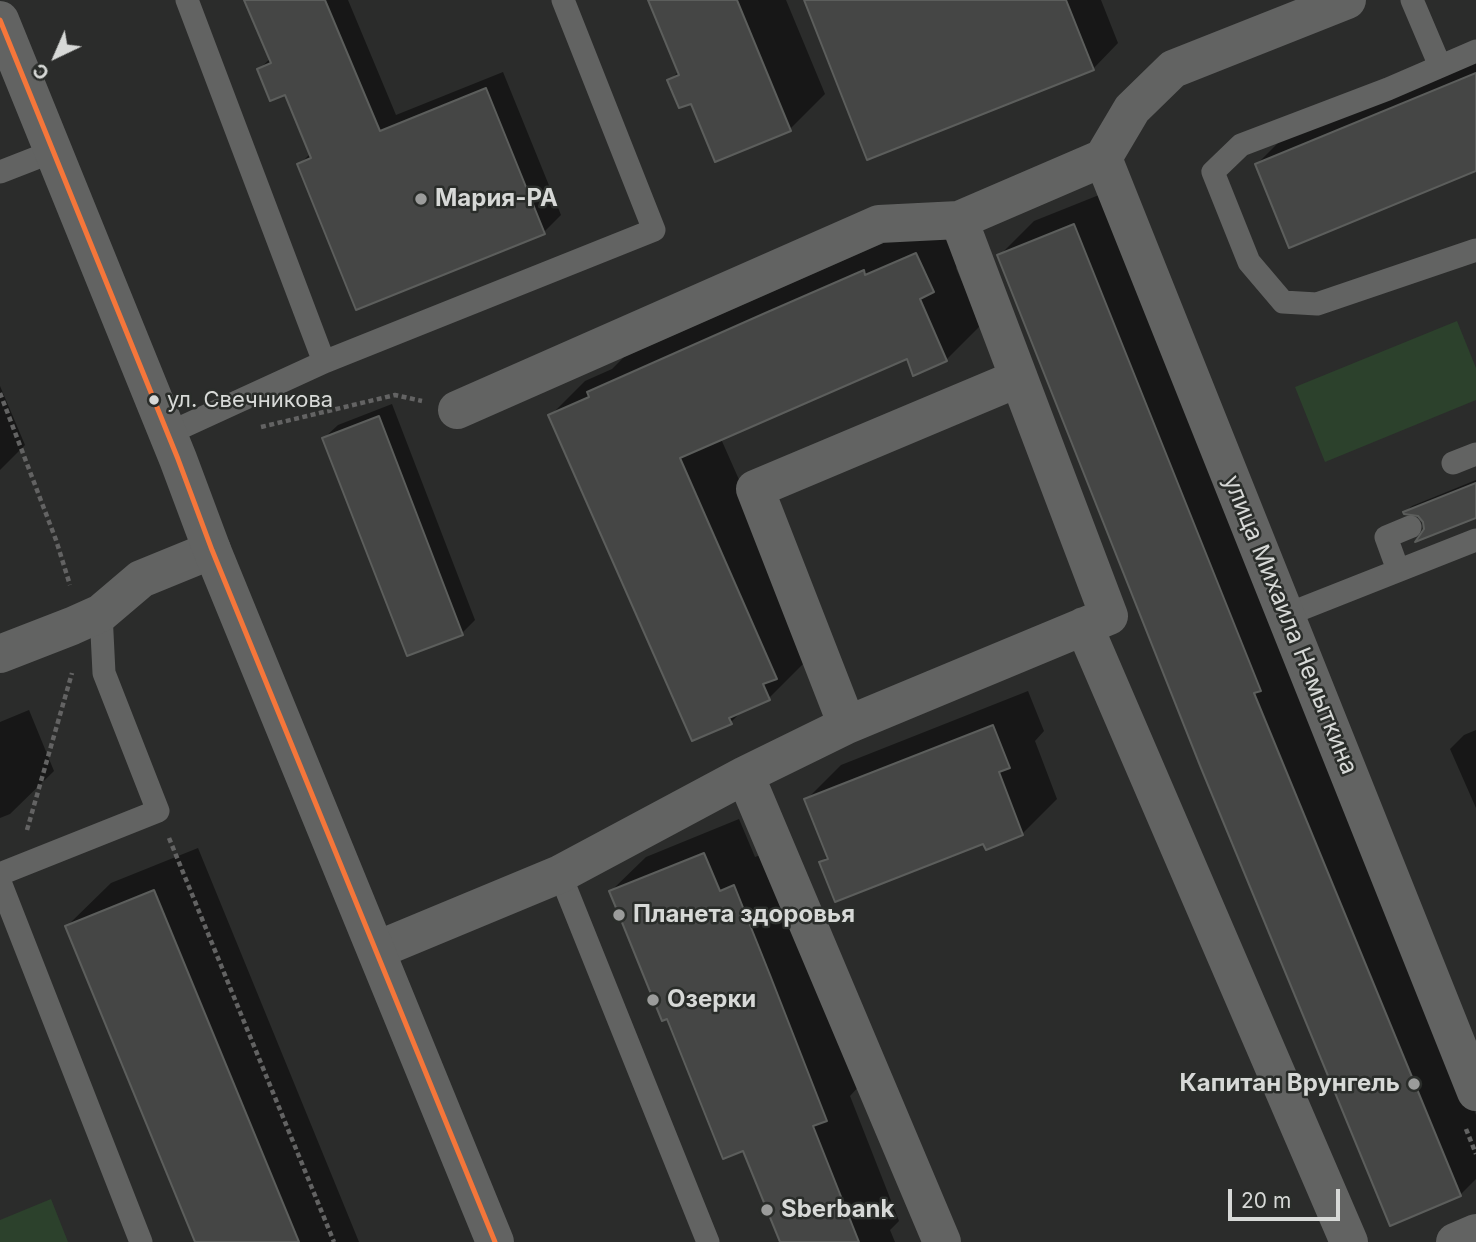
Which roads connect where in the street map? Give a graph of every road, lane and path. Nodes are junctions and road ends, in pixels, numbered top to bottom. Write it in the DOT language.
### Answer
graph roads {
  1 [pos="187,0"];
  2 [pos="563,0"];
  3 [pos="1347,0"];
  4 [pos="1412,0"];
  5 [pos="0,20"];
  6 [pos="1476,51"];
  7 [pos="1440,66"];
  8 [pos="54,151"];
  9 [pos="1103,158"];
  10 [pos="0,172"];
  11 [pos="959,220"];
  12 [pos="1476,250"];
  13 [pos="324,362"];
  14 [pos="1019,378"];
  15 [pos="0,393"];
  16 [pos="457,410"];
  17 [pos="249,430"];
  18 [pos="167,434"];
  19 [pos="1476,454"];
  20 [pos="1452,463"];
  21 [pos="1410,527"];
  22 [pos="1476,540"];
  23 [pos="212,550"];
  24 [pos="1398,570"];
  25 [pos="1286,615"];
  26 [pos="87,620"];
  27 [pos="1084,626"];
  28 [pos="0,654"];
  29 [pos="847,725"];
  30 [pos="746,775"];
  31 [pos="158,811"];
  32 [pos="35,861"];
  33 [pos="0,874"];
  34 [pos="561,874"];
  35 [pos="0,882"];
  36 [pos="377,950"];
  37 [pos="1476,1092"];
  38 [pos="1476,1233"];
  39 [pos="141,1242"];
  40 [pos="334,1242"];
  41 [pos="495,1242"];
  42 [pos="708,1242"];
  43 [pos="942,1242"];
  44 [pos="1349,1242"];
  45 [pos="1455,1242"];
  1 -- 13 [label="lane"];
  2 -- 13 [label="lane"];
  3 -- 9 [label="street"];
  4 -- 7 [label="lane"];
  5 -- 8 [label="street"];
  6 -- 7 [label="lane"];
  7 -- 12 [label="lane"];
  8 -- 10 [label="lane"];
  8 -- 18 [label="street"];
  9 -- 11 [label="street"];
  9 -- 25 [label="street, улица Михаила Немыткина"];
  11 -- 14 [label="street"];
  11 -- 16 [label="street"];
  13 -- 18 [label="lane"];
  14 -- 27 [label="street"];
  14 -- 29 [label="street"];
  15 -- 26 [label="path"];
  16 -- 17 [label="path"];
  18 -- 23 [label="street"];
  19 -- 20 [label="lane"];
  21 -- 24 [label="lane"];
  22 -- 24 [label="lane"];
  23 -- 26 [label="street"];
  23 -- 36 [label="street"];
  24 -- 25 [label="lane"];
  25 -- 37 [label="street, улица Михаила Немыткина"];
  26 -- 28 [label="street"];
  26 -- 31 [label="lane"];
  26 -- 32 [label="path"];
  27 -- 29 [label="street"];
  27 -- 44 [label="street"];
  29 -- 30 [label="street"];
  30 -- 34 [label="street"];
  30 -- 43 [label="street"];
  31 -- 32 [label="lane"];
  31 -- 40 [label="path"];
  32 -- 33 [label="lane"];
  34 -- 36 [label="street"];
  34 -- 42 [label="lane"];
  35 -- 39 [label="lane"];
  36 -- 41 [label="street"];
  38 -- 45 [label="street"];
}
